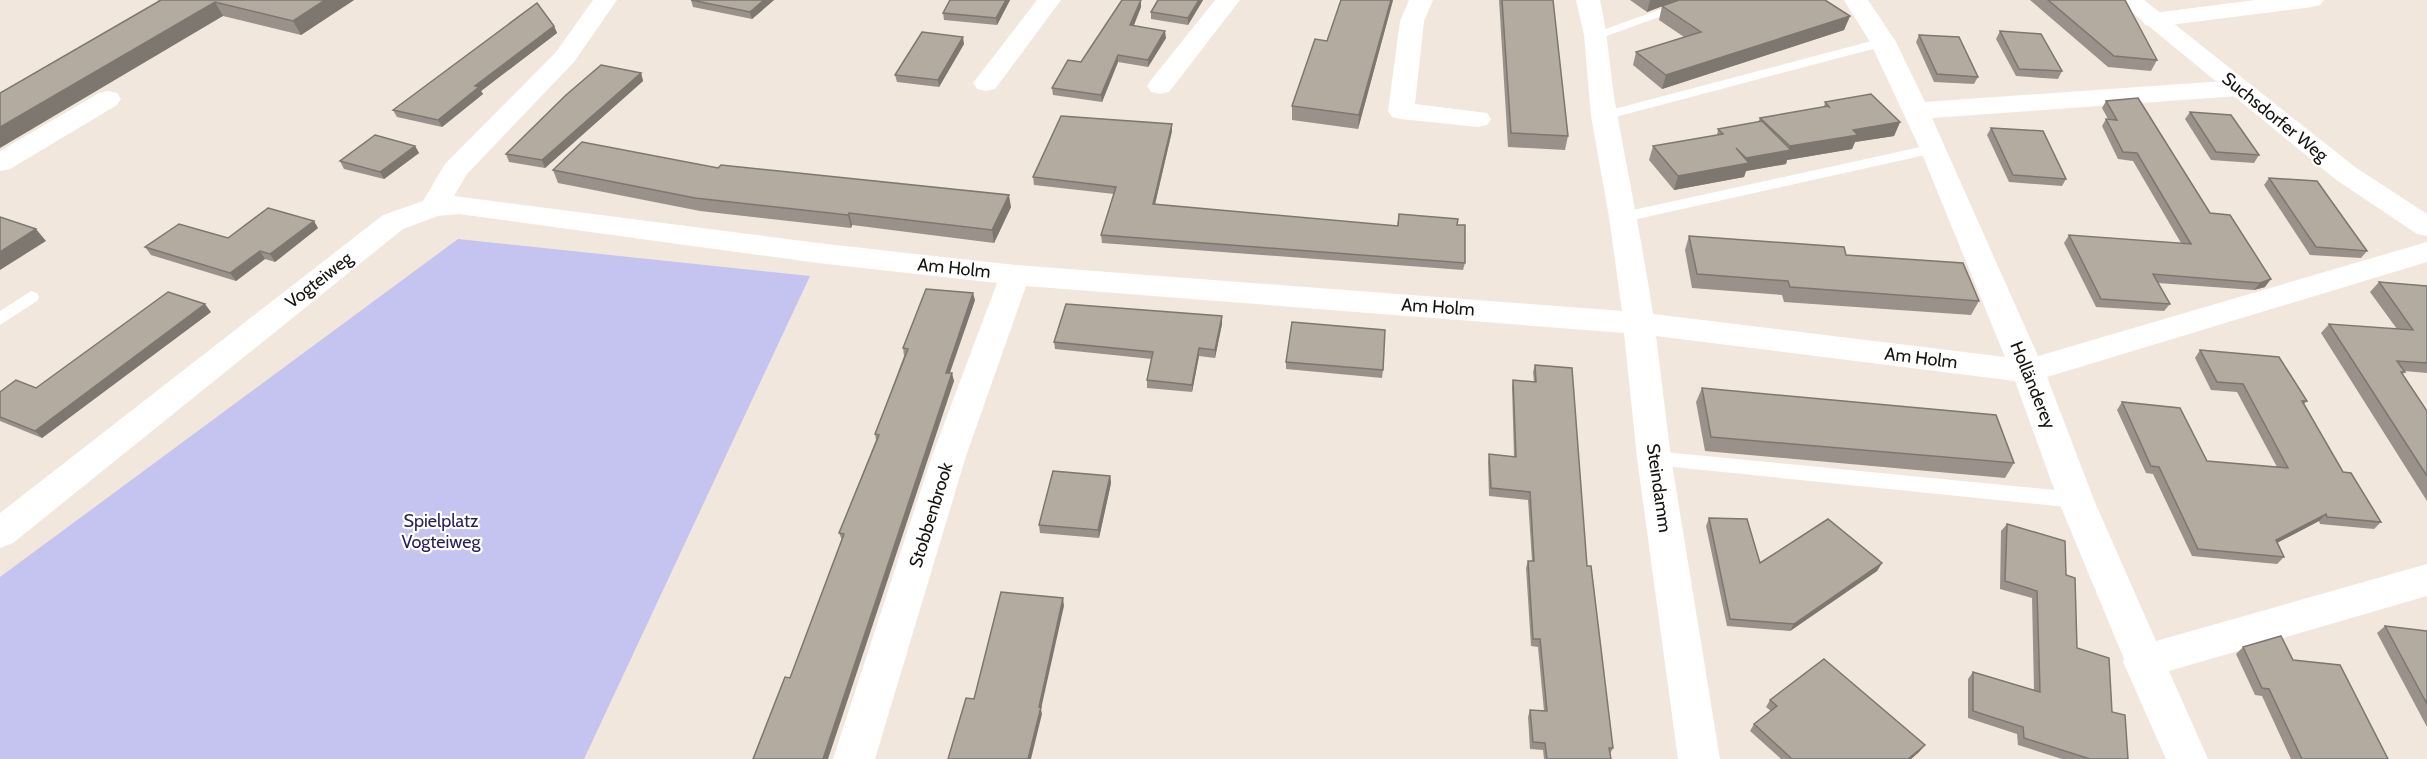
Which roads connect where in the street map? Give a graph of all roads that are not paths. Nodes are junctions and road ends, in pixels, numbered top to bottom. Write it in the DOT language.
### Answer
graph roads {
  1 [pos="605,0"];
  2 [pos="1049,0"];
  3 [pos="1228,0"];
  4 [pos="1421,0"];
  5 [pos="1588,0"];
  6 [pos="1699,0"];
  7 [pos="1856,0"];
  8 [pos="2129,0"];
  9 [pos="2312,0"];
  10 [pos="2282,2"];
  11 [pos="2154,20"];
  12 [pos="1596,35"];
  13 [pos="1883,42"];
  14 [pos="986,83"];
  15 [pos="1160,86"];
  16 [pos="2238,88"];
  17 [pos="108,99"];
  18 [pos="1914,111"];
  19 [pos="1604,116"];
  20 [pos="1478,119"];
  21 [pos="1934,149"];
  22 [pos="0,163"];
  23 [pos="434,207"];
  24 [pos="1624,217"];
  25 [pos="2427,227"];
  26 [pos="2419,255"];
  27 [pos="1015,274"];
  28 [pos="31,297"];
  29 [pos="0,319"];
  30 [pos="1639,323"];
  31 [pos="2028,371"];
  32 [pos="1654,458"];
  33 [pos="2076,500"];
  34 [pos="0,533"];
  35 [pos="2427,580"];
  36 [pos="2143,662"];
  37 [pos="854,759"];
  38 [pos="1699,759"];
  39 [pos="2187,759"];
  1 -- 23 [label="street"];
  2 -- 14 [label="street"];
  3 -- 15 [label="street"];
  4 -- 20 [label="street"];
  5 -- 12 [label="street, Steindamm"];
  6 -- 12 [label="lane"];
  7 -- 13 [label="street, Holländerey"];
  8 -- 11 [label="street, Suchsdorfer Weg"];
  9 -- 10 [label="street"];
  10 -- 11 [label="street"];
  11 -- 16 [label="street, Suchsdorfer Weg"];
  12 -- 19 [label="street, Steindamm"];
  13 -- 18 [label="street, Holländerey"];
  13 -- 19 [label="lane"];
  16 -- 18 [label="street"];
  16 -- 25 [label="street, Suchsdorfer Weg"];
  17 -- 22 [label="street"];
  18 -- 21 [label="street, Holländerey"];
  19 -- 24 [label="street, Steindamm"];
  21 -- 24 [label="lane"];
  21 -- 31 [label="street, Holländerey"];
  23 -- 27 [label="street, Am Holm"];
  23 -- 34 [label="street, Vogteiweg"];
  24 -- 30 [label="street, Steindamm"];
  26 -- 31 [label="street, Am Holm"];
  27 -- 30 [label="street, Am Holm"];
  27 -- 37 [label="street, Stobbenbrook"];
  28 -- 29 [label="lane"];
  30 -- 31 [label="street, Am Holm"];
  30 -- 32 [label="street, Steindamm"];
  31 -- 33 [label="street, Holländerey"];
  32 -- 33 [label="lane"];
  32 -- 38 [label="street, Steindamm"];
  33 -- 36 [label="street, Holländerey"];
  35 -- 36 [label="street"];
  36 -- 39 [label="street, Holländerey"];
}
